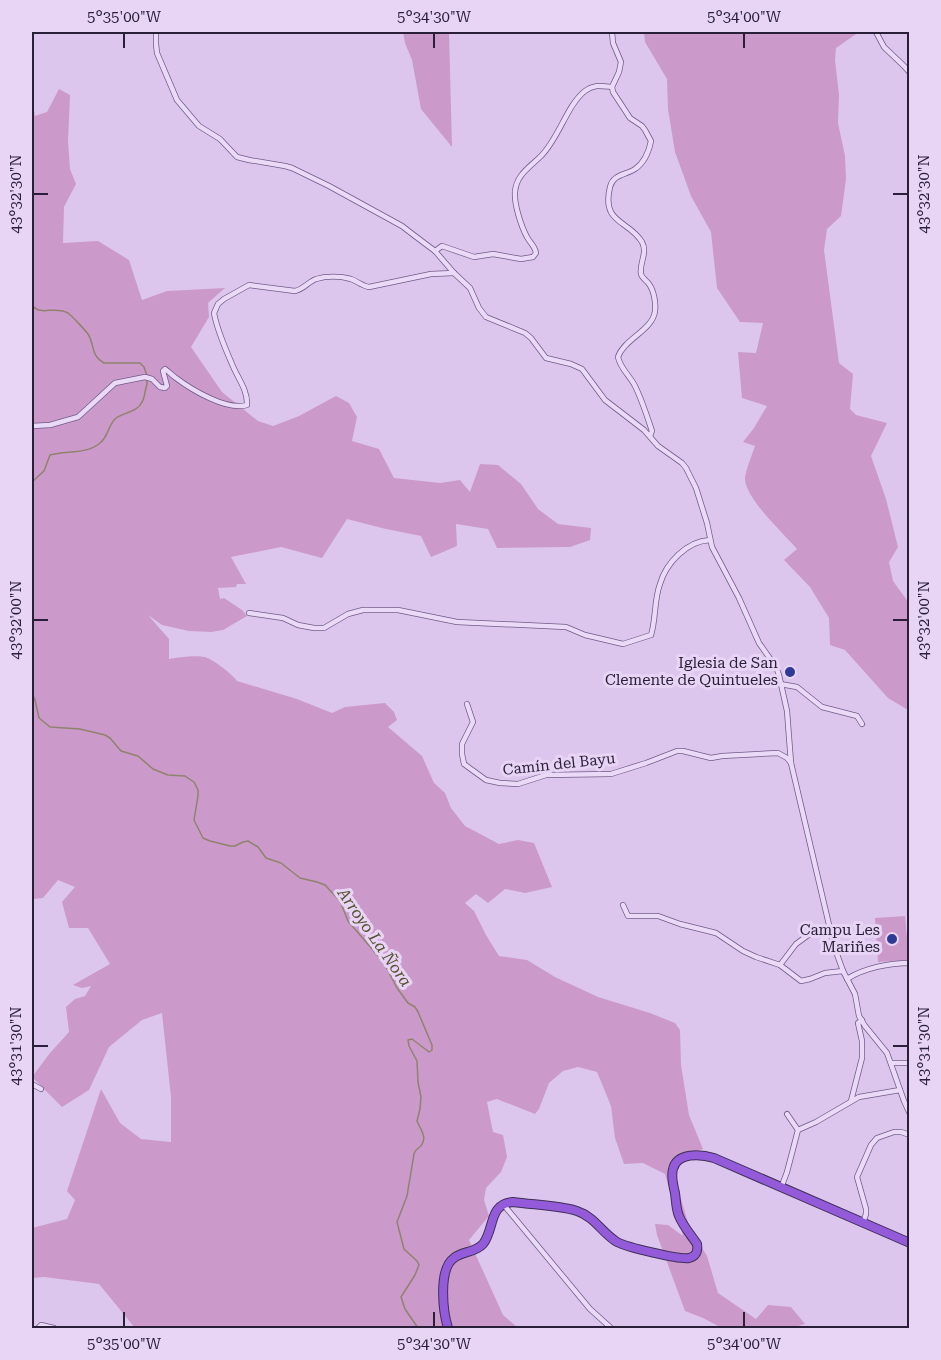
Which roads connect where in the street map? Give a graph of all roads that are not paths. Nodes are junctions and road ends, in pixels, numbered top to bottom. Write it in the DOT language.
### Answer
graph roads {
  1 [pos="156,32"];
  2 [pos="612,32"];
  3 [pos="876,32"];
  4 [pos="909,63"];
  5 [pos="909,72"];
  6 [pos="612,87"];
  7 [pos="435,251"];
  8 [pos="454,273"];
  9 [pos="32,426"];
  10 [pos="650,436"];
  11 [pos="710,540"];
  12 [pos="249,613"];
  13 [pos="780,684"];
  14 [pos="467,704"];
  15 [pos="862,724"];
  16 [pos="791,763"];
  17 [pos="622,906"];
  18 [pos="830,928"];
  19 [pos="909,963"];
  20 [pos="780,965"];
  21 [pos="843,971"];
  22 [pos="847,979"];
  23 [pos="862,1020"];
  24 [pos="891,1063"];
  25 [pos="909,1063"];
  26 [pos="32,1084"];
  27 [pos="41,1089"];
  28 [pos="900,1090"];
  29 [pos="851,1101"];
  30 [pos="787,1114"];
  31 [pos="909,1114"];
  32 [pos="798,1130"];
  33 [pos="909,1135"];
  34 [pos="781,1188"];
  35 [pos="503,1204"];
  36 [pos="862,1223"];
  37 [pos="909,1243"];
  38 [pos="38,1329"];
  39 [pos="54,1329"];
  40 [pos="448,1329"];
  41 [pos="611,1329"];
  1 -- 7 [label="street"];
  2 -- 6 [label="street"];
  3 -- 5 [label="street"];
  4 -- 5 [label="street"];
  6 -- 7 [label="street"];
  6 -- 10 [label="street"];
  7 -- 8 [label="street"];
  8 -- 9 [label="street"];
  8 -- 10 [label="street"];
  10 -- 11 [label="street"];
  11 -- 12 [label="street"];
  11 -- 13 [label="street"];
  13 -- 15 [label="street"];
  13 -- 16 [label="street"];
  14 -- 16 [label="street, Camín del Bayu"];
  16 -- 18 [label="street"];
  17 -- 20 [label="street"];
  18 -- 20 [label="street"];
  18 -- 21 [label="street"];
  19 -- 22 [label="street"];
  20 -- 21 [label="street"];
  21 -- 22 [label="street"];
  22 -- 23 [label="street"];
  23 -- 24 [label="street"];
  23 -- 29 [label="street"];
  24 -- 25 [label="street"];
  24 -- 28 [label="street"];
  26 -- 27 [label="street"];
  28 -- 29 [label="street"];
  28 -- 31 [label="street"];
  29 -- 32 [label="street"];
  30 -- 32 [label="street"];
  32 -- 34 [label="street"];
  33 -- 36 [label="street"];
  34 -- 35 [label="highway"];
  34 -- 36 [label="highway"];
  35 -- 40 [label="highway"];
  35 -- 41 [label="street"];
  36 -- 37 [label="highway"];
  38 -- 39 [label="street"];
}
